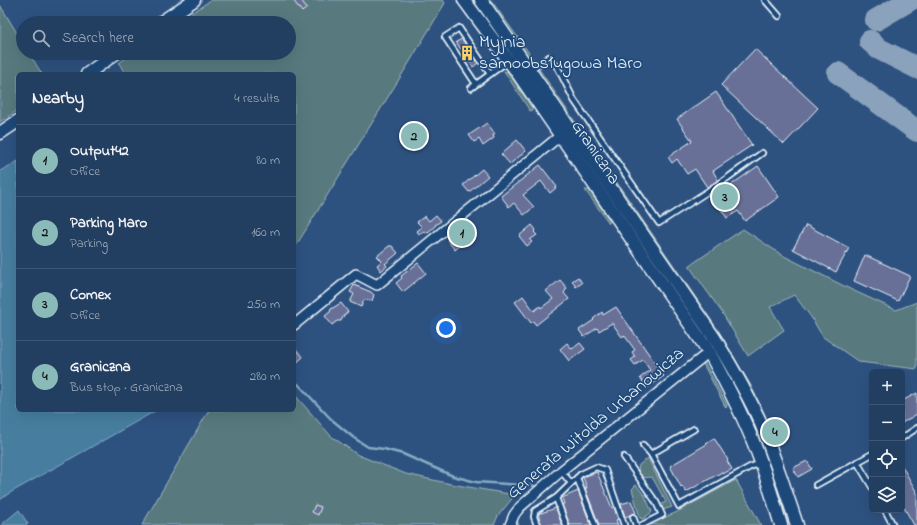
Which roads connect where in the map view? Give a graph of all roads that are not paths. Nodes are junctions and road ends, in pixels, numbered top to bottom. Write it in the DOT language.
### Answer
graph roads {
  1 [pos="194,0"];
  2 [pos="464,0"];
  3 [pos="482,0"];
  4 [pos="765,0"];
  5 [pos="170,16"];
  6 [pos="779,16"];
  7 [pos="106,60"];
  8 [pos="509,60"];
  9 [pos="530,70"];
  10 [pos="90,72"];
  11 [pos="490,74"];
  12 [pos="476,84"];
  13 [pos="471,88"];
  14 [pos="16,122"];
  15 [pos="0,134"];
  16 [pos="561,135"];
  17 [pos="762,153"];
  18 [pos="296,323"];
  19 [pos="709,352"];
  20 [pos="917,428"];
  21 [pos="694,429"];
  22 [pos="905,436"];
  23 [pos="643,445"];
  24 [pos="651,454"];
  25 [pos="869,456"];
  26 [pos="624,457"];
  27 [pos="857,462"];
  28 [pos="761,463"];
  29 [pos="561,471"];
  30 [pos="577,478"];
  31 [pos="869,482"];
  32 [pos="571,483"];
  33 [pos="816,485"];
  34 [pos="556,498"];
  35 [pos="887,513"];
  36 [pos="633,516"];
  37 [pos="510,525"];
  38 [pos="537,525"];
  39 [pos="566,525"];
  40 [pos="595,525"];
  41 [pos="624,525"];
  42 [pos="636,525"];
  43 [pos="642,525"];
  44 [pos="781,525"];
  45 [pos="797,525"];
  46 [pos="893,525"];
  1 -- 5 [label="main road"];
  2 -- 8 [label="main road, Graniczna"];
  3 -- 9 [label="main road, Graniczna"];
  4 -- 6 [label="lane"];
  7 -- 10 [label="main road"];
  8 -- 11 [label="lane"];
  8 -- 16 [label="main road, Graniczna"];
  9 -- 17 [label="lane"];
  9 -- 45 [label="main road, Graniczna"];
  11 -- 12 [label="lane"];
  11 -- 12 [label="lane"];
  12 -- 13 [label="lane"];
  14 -- 15 [label="main road"];
  16 -- 18 [label="street"];
  16 -- 19 [label="main road, Graniczna"];
  19 -- 28 [label="main road, Graniczna"];
  19 -- 29 [label="street, Generała Witolda Urbanowicza"];
  20 -- 22 [label="lane"];
  21 -- 24 [label="lane"];
  23 -- 24 [label="lane"];
  24 -- 28 [label="lane"];
  25 -- 27 [label="lane"];
  26 -- 43 [label="lane"];
  27 -- 31 [label="lane"];
  27 -- 33 [label="lane"];
  28 -- 44 [label="main road, Graniczna"];
  29 -- 32 [label="lane"];
  29 -- 37 [label="street, Generała Witolda Urbanowicza"];
  30 -- 32 [label="lane"];
  30 -- 40 [label="lane"];
  30 -- 41 [label="lane"];
  32 -- 34 [label="lane"];
  34 -- 38 [label="lane"];
  34 -- 39 [label="lane"];
  35 -- 46 [label="lane"];
  36 -- 42 [label="lane"];
}
